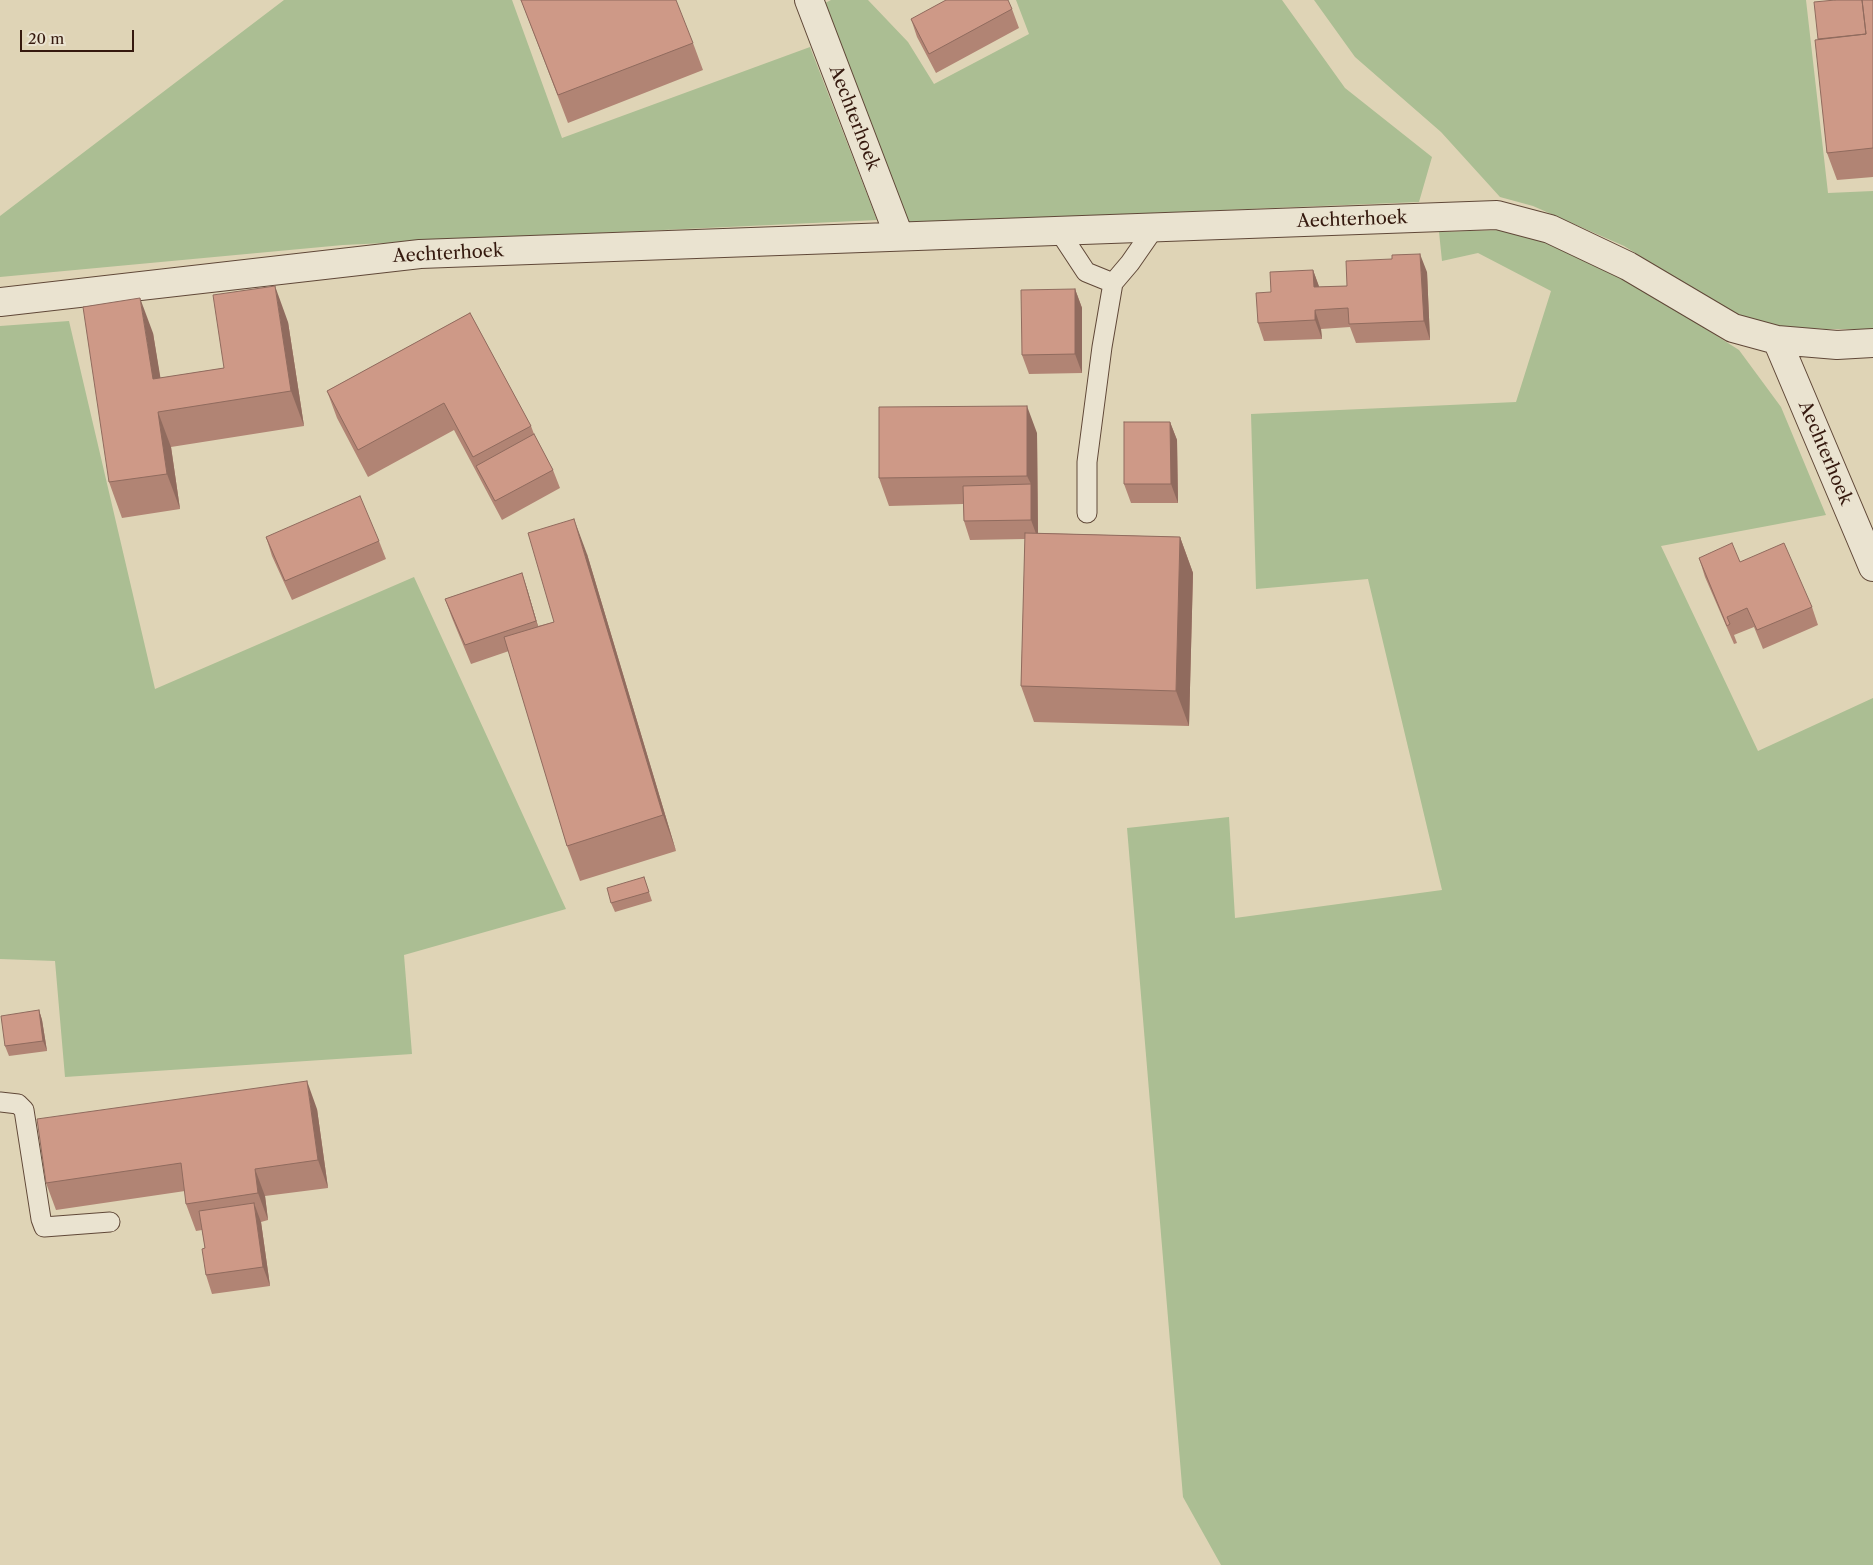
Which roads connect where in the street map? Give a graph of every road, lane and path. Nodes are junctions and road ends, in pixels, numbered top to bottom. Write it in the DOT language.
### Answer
graph roads {
  1 [pos="809,0"];
  2 [pos="1155,227"];
  3 [pos="1059,231"];
  4 [pos="899,236"];
  5 [pos="1113,283"];
  6 [pos="0,302"];
  7 [pos="1777,340"];
  8 [pos="1873,343"];
  9 [pos="1087,513"];
  10 [pos="1873,567"];
  11 [pos="0,1102"];
  12 [pos="110,1222"];
  1 -- 4 [label="street, Aechterhoek"];
  2 -- 3 [label="street, Aechterhoek"];
  2 -- 5 [label="lane"];
  2 -- 7 [label="street, Aechterhoek"];
  3 -- 4 [label="street, Aechterhoek"];
  3 -- 5 [label="lane"];
  4 -- 6 [label="street, Aechterhoek"];
  5 -- 9 [label="lane"];
  7 -- 8 [label="street, Aechterhoek"];
  7 -- 10 [label="street, Aechterhoek"];
  11 -- 12 [label="lane"];
}
